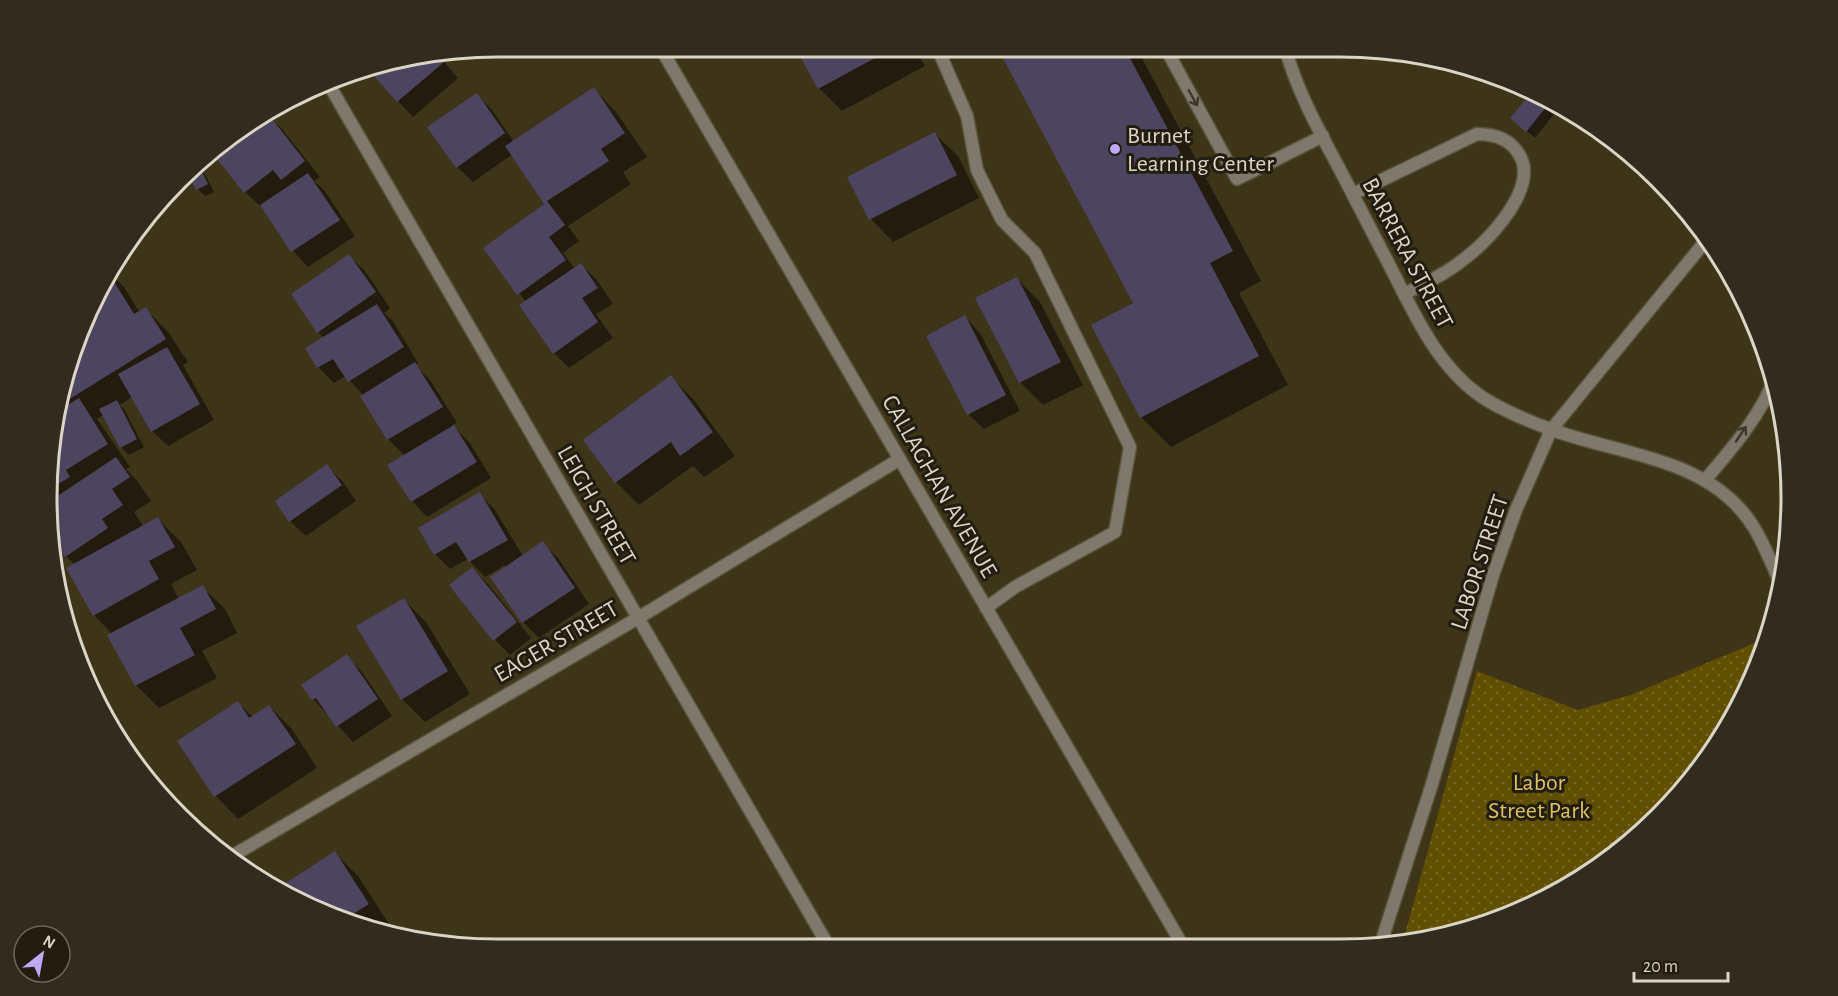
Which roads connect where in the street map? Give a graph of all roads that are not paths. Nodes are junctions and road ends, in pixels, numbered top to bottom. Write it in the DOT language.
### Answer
graph roads {
  1 [pos="666,57"];
  2 [pos="941,57"];
  3 [pos="1170,57"];
  4 [pos="1288,57"];
  5 [pos="331,90"];
  6 [pos="1323,136"];
  7 [pos="1353,194"];
  8 [pos="1702,246"];
  9 [pos="1404,294"];
  10 [pos="1768,393"];
  11 [pos="1551,429"];
  12 [pos="900,459"];
  13 [pos="1705,480"];
  14 [pos="1775,571"];
  15 [pos="986,608"];
  16 [pos="638,618"];
  17 [pos="236,853"];
  18 [pos="1383,937"];
  19 [pos="824,939"];
  20 [pos="1179,939"];
  1 -- 12 [label="street, CALLAGHAN AVENUE"];
  2 -- 15 [label="street"];
  3 -- 6 [label="street, one-way"];
  4 -- 6 [label="street, BARRERA STREET"];
  5 -- 16 [label="street, LEIGH STREET"];
  6 -- 7 [label="street, BARRERA STREET"];
  7 -- 9 [label="street, BARRERA STREET"];
  7 -- 9 [label="street"];
  8 -- 11 [label="street, LABOR STREET"];
  9 -- 11 [label="street, BARRERA STREET"];
  13 -- 10 [label="street, one-way"];
  11 -- 13 [label="street, BARRERA STREET"];
  11 -- 18 [label="street, LABOR STREET"];
  12 -- 15 [label="street, CALLAGHAN AVENUE"];
  12 -- 16 [label="street, EAGER STREET"];
  13 -- 14 [label="street, BARRERA STREET"];
  15 -- 20 [label="street, CALLAGHAN AVENUE"];
  16 -- 17 [label="street, EAGER STREET"];
  16 -- 19 [label="street, LEIGH STREET"];
}
